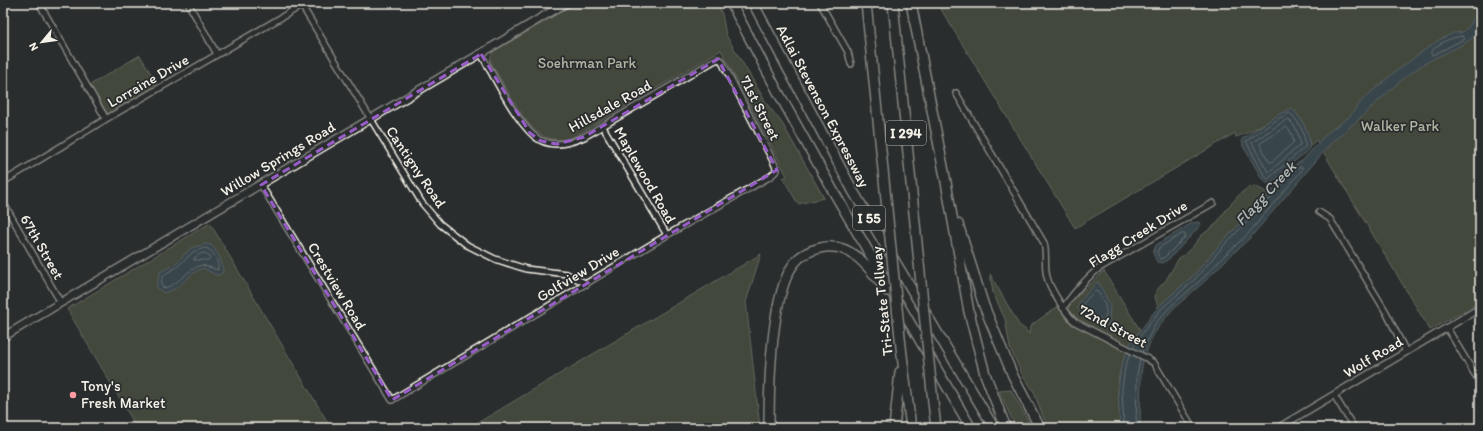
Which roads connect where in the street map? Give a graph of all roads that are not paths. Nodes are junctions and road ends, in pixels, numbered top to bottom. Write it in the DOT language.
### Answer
graph roads {
  1 [pos="38,3"];
  2 [pos="188,3"];
  3 [pos="566,3"];
  4 [pos="731,3"];
  5 [pos="753,3"];
  6 [pos="820,3"];
  7 [pos="866,3"];
  8 [pos="893,3"];
  9 [pos="911,3"];
  10 [pos="304,4"];
  11 [pos="218,54"];
  12 [pos="481,54"];
  13 [pos="718,59"];
  14 [pos="851,64"];
  15 [pos="956,93"];
  16 [pos="370,118"];
  17 [pos="106,119"];
  18 [pos="603,126"];
  19 [pos="777,170"];
  20 [pos="3,182"];
  21 [pos="946,182"];
  22 [pos="261,185"];
  23 [pos="3,202"];
  24 [pos="1213,203"];
  25 [pos="1319,212"];
  26 [pos="667,235"];
  27 [pos="587,284"];
  28 [pos="61,303"];
  29 [pos="1063,308"];
  30 [pos="1480,308"];
  31 [pos="1447,328"];
  32 [pos="915,330"];
  33 [pos="4,334"];
  34 [pos="1406,352"];
  35 [pos="902,357"];
  36 [pos="1480,383"];
  37 [pos="1334,395"];
  38 [pos="392,400"];
  39 [pos="769,428"];
  40 [pos="894,428"];
  41 [pos="911,428"];
  42 [pos="936,428"];
  43 [pos="971,428"];
  44 [pos="994,428"];
  45 [pos="1006,428"];
  46 [pos="1040,428"];
  47 [pos="1193,428"];
  48 [pos="1278,428"];
  49 [pos="1354,428"];
  1 -- 17 [label="street"];
  2 -- 11 [label="street"];
  3 -- 12 [label="main road, Willow Springs Road"];
  4 -- 32 [label="highway, Adlai Stevenson Expressway / I 55"];
  5 -- 44 [label="highway, Adlai Stevenson Expressway / I 55"];
  6 -- 14 [label="street"];
  7 -- 35 [label="highway, Tri-State Tollway / I 294, bridge"];
  8 -- 42 [label="highway, I 294, bridge"];
  9 -- 21 [label="highway"];
  10 -- 11 [label="street, Lorraine Drive"];
  10 -- 16 [label="street, Cantigny Road"];
  11 -- 17 [label="street, Lorraine Drive"];
  12 -- 16 [label="main road, Willow Springs Road"];
  12 -- 18 [label="street, Hillsdale Road"];
  13 -- 18 [label="street, Hillsdale Road"];
  13 -- 19 [label="street, 71st Street"];
  15 -- 29 [label="street, 72nd Street"];
  16 -- 22 [label="main road, Willow Springs Road"];
  16 -- 27 [label="street, Cantigny Road"];
  17 -- 20 [label="street, Lorraine Drive"];
  18 -- 26 [label="street, Maplewood Road"];
  19 -- 26 [label="street, Golfview Drive"];
  21 -- 45 [label="highway"];
  21 -- 46 [label="highway"];
  22 -- 28 [label="main road, Willow Springs Road"];
  22 -- 38 [label="street, Crestview Road"];
  23 -- 28 [label="street, 67th Street"];
  24 -- 29 [label="street, Flagg Creek Drive"];
  25 -- 34 [label="street"];
  26 -- 27 [label="street, Golfview Drive"];
  27 -- 38 [label="street, Golfview Drive"];
  28 -- 33 [label="main road, Willow Springs Road"];
  29 -- 47 [label="street, 72nd Street"];
  30 -- 31 [label="street, Wolf Road"];
  31 -- 34 [label="street, Wolf Road"];
  31 -- 36 [label="street"];
  32 -- 39 [label="highway"];
  32 -- 43 [label="highway, Adlai Stevenson Expressway / I 55"];
  34 -- 37 [label="street, Wolf Road"];
  35 -- 40 [label="highway"];
  35 -- 41 [label="highway, Tri-State Tollway / I 294"];
  37 -- 48 [label="street, Wolf Road"];
  37 -- 49 [label="street"];
}
